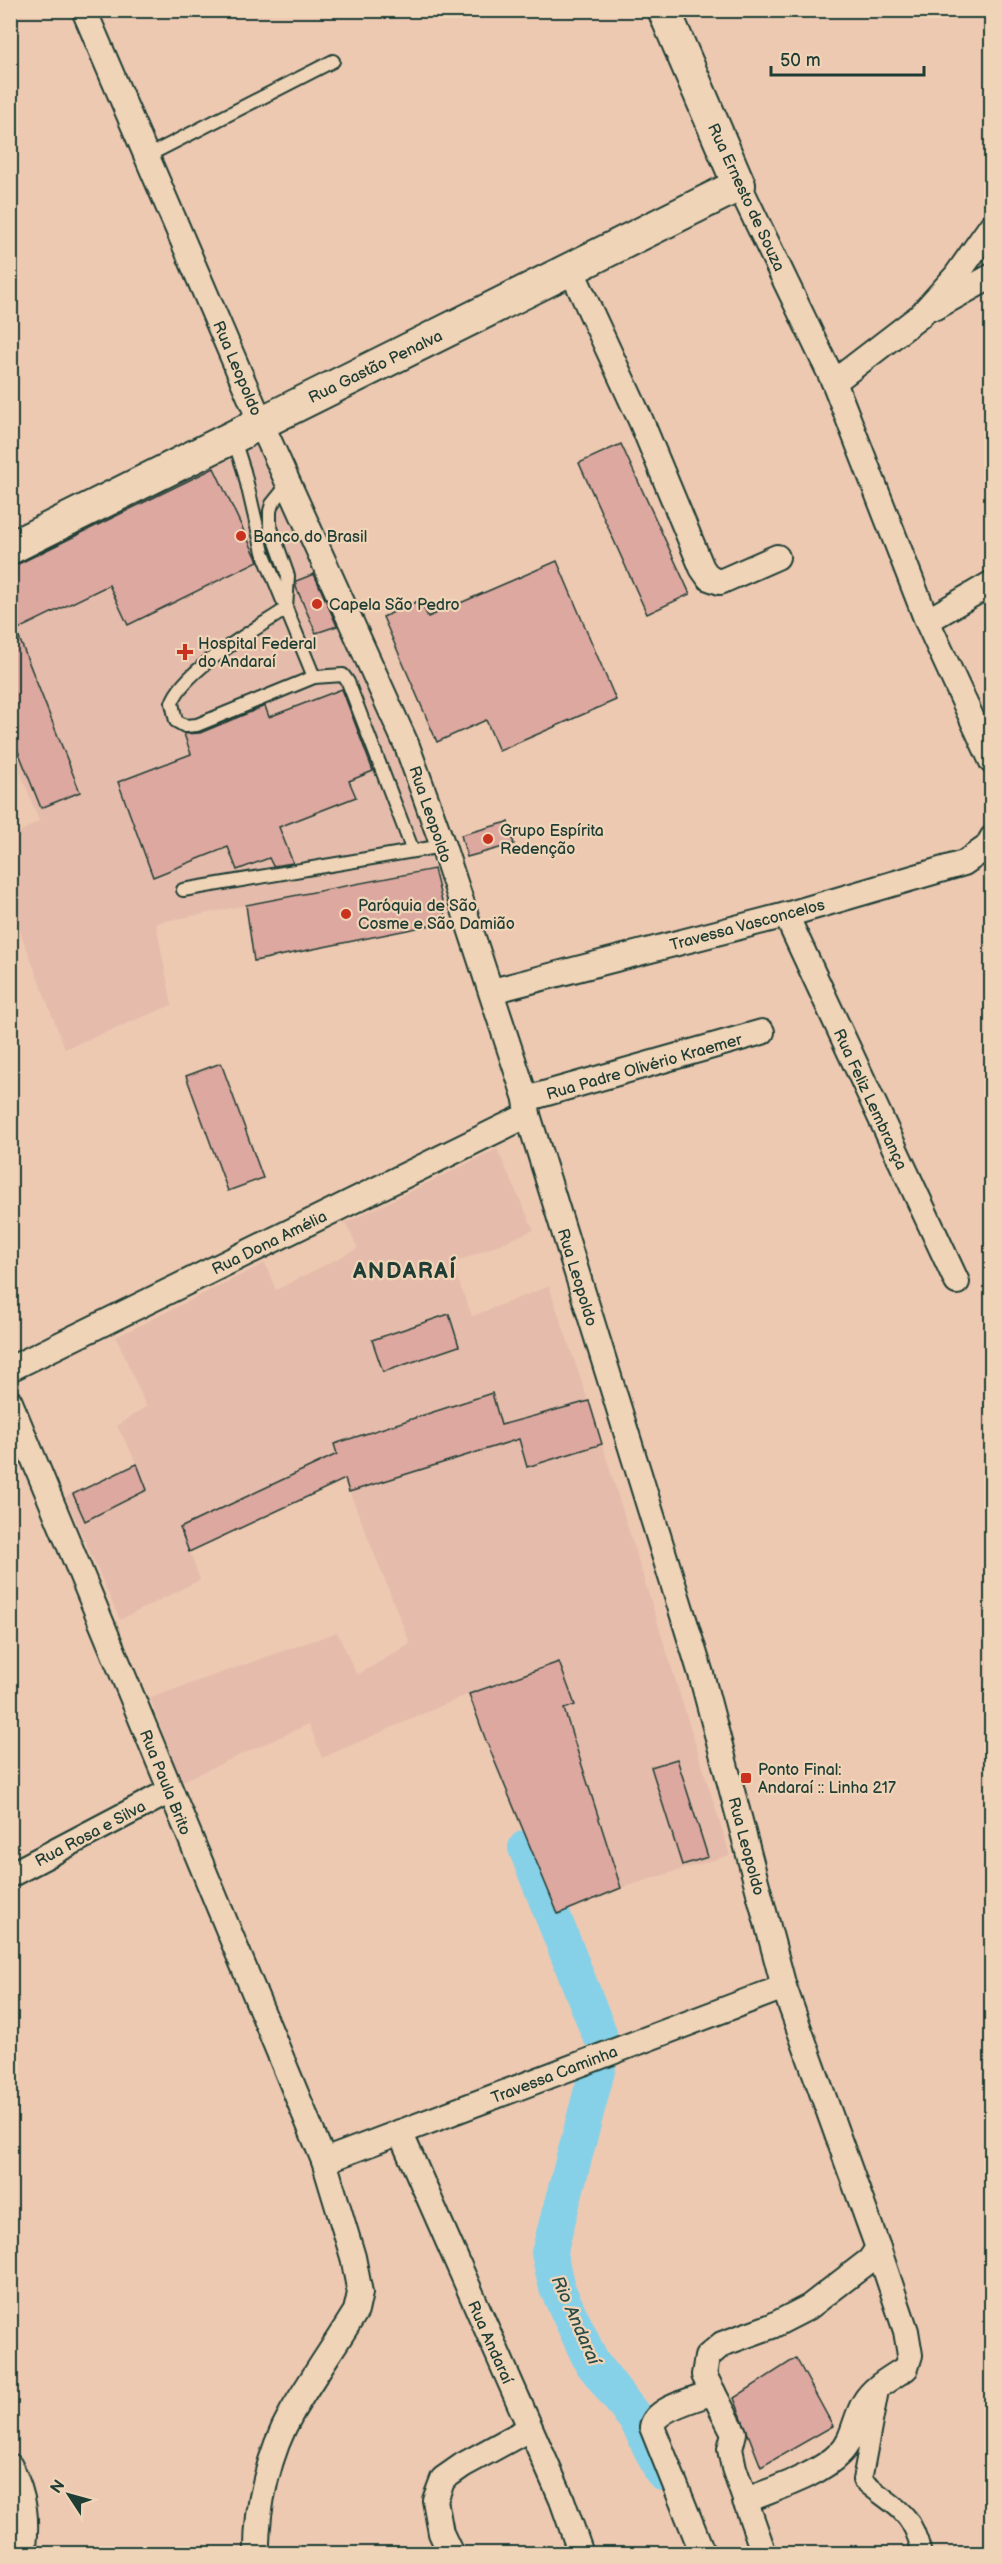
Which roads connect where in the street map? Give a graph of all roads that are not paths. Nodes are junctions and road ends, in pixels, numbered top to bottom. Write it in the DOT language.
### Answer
graph roads {
  1 [pos="84,10"];
  2 [pos="664,10"];
  3 [pos="333,61"];
  4 [pos="147,156"];
  5 [pos="739,185"];
  6 [pos="992,225"];
  7 [pos="571,269"];
  8 [pos="992,276"];
  9 [pos="920,315"];
  10 [pos="834,382"];
  11 [pos="261,423"];
  12 [pos="232,436"];
  13 [pos="289,483"];
  14 [pos="10,548"];
  15 [pos="777,557"];
  16 [pos="992,583"];
  17 [pos="286,609"];
  18 [pos="927,621"];
  19 [pos="314,676"];
  20 [pos="992,762"];
  21 [pos="992,837"];
  22 [pos="442,846"];
  23 [pos="413,851"];
  24 [pos="183,890"];
  25 [pos="786,915"];
  26 [pos="492,992"];
  27 [pos="762,1032"];
  28 [pos="527,1107"];
  29 [pos="957,1282"];
  30 [pos="10,1370"];
  31 [pos="10,1402"];
  32 [pos="170,1791"];
  33 [pos="10,1875"];
  34 [pos="784,1987"];
  35 [pos="400,2132"];
  36 [pos="324,2161"];
  37 [pos="878,2248"];
  38 [pos="880,2385"];
  39 [pos="713,2392"];
  40 [pos="529,2429"];
  41 [pos="10,2466"];
  42 [pos="745,2501"];
  43 [pos="23,2553"];
  44 [pos="258,2553"];
  45 [pos="451,2553"];
  46 [pos="581,2553"];
  47 [pos="703,2553"];
  48 [pos="764,2553"];
  49 [pos="922,2553"];
  1 -- 4 [label="street, Rua Leopoldo"];
  2 -- 5 [label="street, Rua Ernesto de Souza"];
  3 -- 4 [label="lane"];
  4 -- 11 [label="street, Rua Leopoldo"];
  5 -- 7 [label="street, Rua Gastão Penalva"];
  5 -- 10 [label="street, Rua Ernesto de Souza"];
  6 -- 9 [label="street"];
  7 -- 11 [label="street, Rua Gastão Penalva"];
  7 -- 15 [label="street"];
  8 -- 9 [label="street"];
  9 -- 10 [label="street"];
  10 -- 18 [label="street"];
  11 -- 12 [label="street, Rua Gastão Penalva"];
  11 -- 13 [label="street, Rua Leopoldo"];
  12 -- 14 [label="street, Rua Gastão Penalva"];
  12 -- 17 [label="lane"];
  13 -- 17 [label="lane"];
  13 -- 22 [label="street, Rua Leopoldo"];
  16 -- 18 [label="street"];
  17 -- 19 [label="lane"];
  17 -- 19 [label="lane"];
  18 -- 20 [label="street"];
  19 -- 23 [label="lane"];
  21 -- 25 [label="street, Travessa Vasconcelos"];
  22 -- 23 [label="lane"];
  22 -- 26 [label="street, Rua Leopoldo"];
  23 -- 24 [label="lane"];
  25 -- 26 [label="street, Travessa Vasconcelos"];
  25 -- 29 [label="street, Rua Feliz Lembrança"];
  26 -- 28 [label="street, Rua Leopoldo"];
  27 -- 28 [label="street, Rua Padre Olivério Kraemer"];
  28 -- 30 [label="street, Rua Dona Amélia"];
  28 -- 34 [label="street, Rua Leopoldo"];
  31 -- 32 [label="street, Rua Paula Brito"];
  32 -- 33 [label="street, Rua Rosa e Silva"];
  32 -- 36 [label="street, Rua Paula Brito"];
  34 -- 35 [label="street, Travessa Caminha"];
  34 -- 37 [label="street, Rua Leopoldo"];
  35 -- 36 [label="street, Travessa Caminha"];
  35 -- 40 [label="street, Rua Andaraí"];
  36 -- 44 [label="street, Rua Paula Brito"];
  37 -- 38 [label="street, Rua Leopoldo"];
  37 -- 39 [label="street"];
  38 -- 42 [label="street, Rua Leopoldo"];
  38 -- 49 [label="street"];
  39 -- 42 [label="street"];
  39 -- 47 [label="street"];
  40 -- 45 [label="street"];
  40 -- 46 [label="street, Rua Andaraí"];
  41 -- 43 [label="street"];
  42 -- 48 [label="street"];
}
